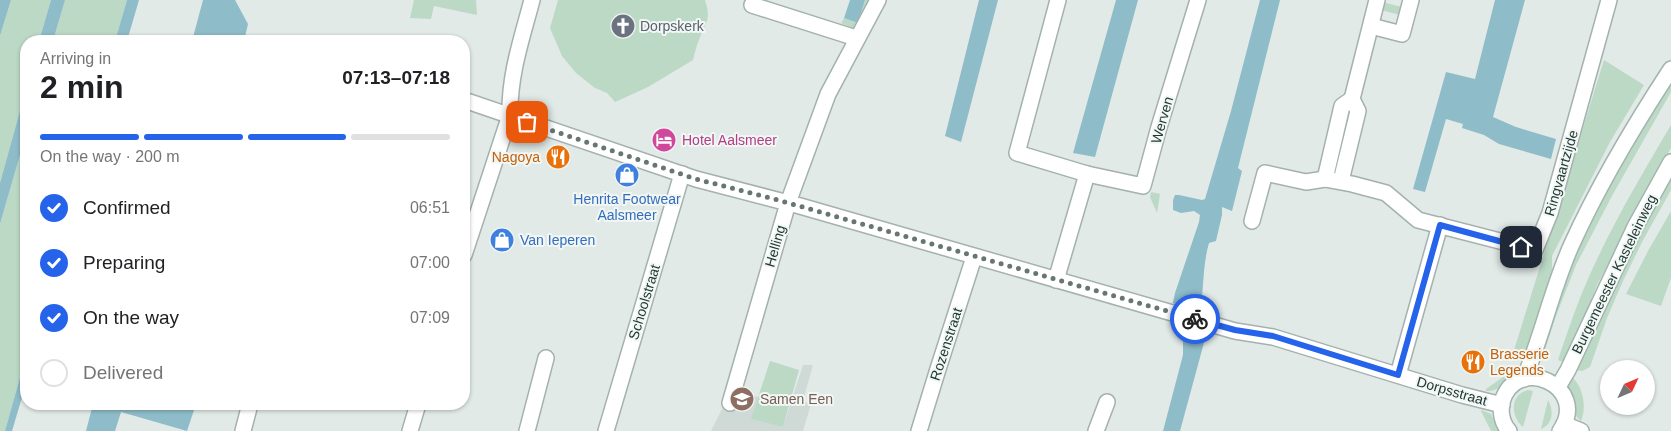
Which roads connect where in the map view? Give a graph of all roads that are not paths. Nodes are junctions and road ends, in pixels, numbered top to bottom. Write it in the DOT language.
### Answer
graph roads {
  1 [pos="532,0"];
  2 [pos="878,0"];
  3 [pos="1058,0"];
  4 [pos="1198,0"];
  5 [pos="1377,0"];
  6 [pos="1411,0"];
  7 [pos="1609,0"];
  8 [pos="752,5"];
  9 [pos="1370,26"];
  10 [pos="856,38"];
  11 [pos="1671,69"];
  12 [pos="1352,99"];
  13 [pos="470,102"];
  14 [pos="510,115"];
  15 [pos="1671,162"];
  16 [pos="682,174"];
  17 [pos="1087,174"];
  18 [pos="1325,179"];
  19 [pos="1341,181"];
  20 [pos="788,203"];
  21 [pos="1252,221"];
  22 [pos="1440,225"];
  23 [pos="470,237"];
  24 [pos="974,257"];
  25 [pos="1056,280"];
  26 [pos="546,358"];
  27 [pos="1398,375"];
  28 [pos="1524,379"];
  29 [pos="1558,387"];
  30 [pos="1108,402"];
  31 [pos="730,403"];
  32 [pos="1502,405"];
  33 [pos="248,410"];
  34 [pos="416,410"];
  35 [pos="1562,428"];
  36 [pos="1508,430"];
  37 [pos="243,431"];
  38 [pos="410,431"];
  39 [pos="527,431"];
  40 [pos="606,431"];
  41 [pos="920,431"];
  42 [pos="1096,431"];
  43 [pos="1581,431"];
  1 -- 14 [label="street"];
  2 -- 10 [label="street, Helling"];
  3 -- 17 [label="street, Werven"];
  4 -- 17 [label="street, Werven"];
  5 -- 9 [label="street"];
  6 -- 9 [label="street"];
  7 -- 22 [label="street, Ringvaartzijde"];
  8 -- 10 [label="street"];
  9 -- 12 [label="street"];
  10 -- 20 [label="street, Helling"];
  11 -- 28 [label="street"];
  12 -- 18 [label="street"];
  12 -- 19 [label="street"];
  13 -- 14 [label="street, Dorpsstraat"];
  14 -- 16 [label="street, Dorpsstraat"];
  14 -- 23 [label="street"];
  15 -- 29 [label="street, Burgemeester Kasteleinweg"];
  16 -- 20 [label="street, Dorpsstraat"];
  16 -- 40 [label="street, Schoolstraat"];
  17 -- 25 [label="street"];
  18 -- 19 [label="street, Ringvaartzijde"];
  18 -- 21 [label="street, Ringvaartzijde"];
  19 -- 22 [label="street, Ringvaartzijde"];
  20 -- 24 [label="street, Dorpsstraat"];
  20 -- 31 [label="street, Helling"];
  22 -- 27 [label="street"];
  24 -- 25 [label="street, Dorpsstraat"];
  24 -- 41 [label="street, Rozenstraat"];
  25 -- 27 [label="street, Dorpsstraat"];
  26 -- 39 [label="street"];
  27 -- 32 [label="street, Dorpsstraat"];
  28 -- 29 [label="street"];
  28 -- 32 [label="street"];
  29 -- 35 [label="street"];
  30 -- 42 [label="street"];
  32 -- 36 [label="street"];
  33 -- 37 [label="street"];
  34 -- 38 [label="street"];
  35 -- 43 [label="street"];
}
